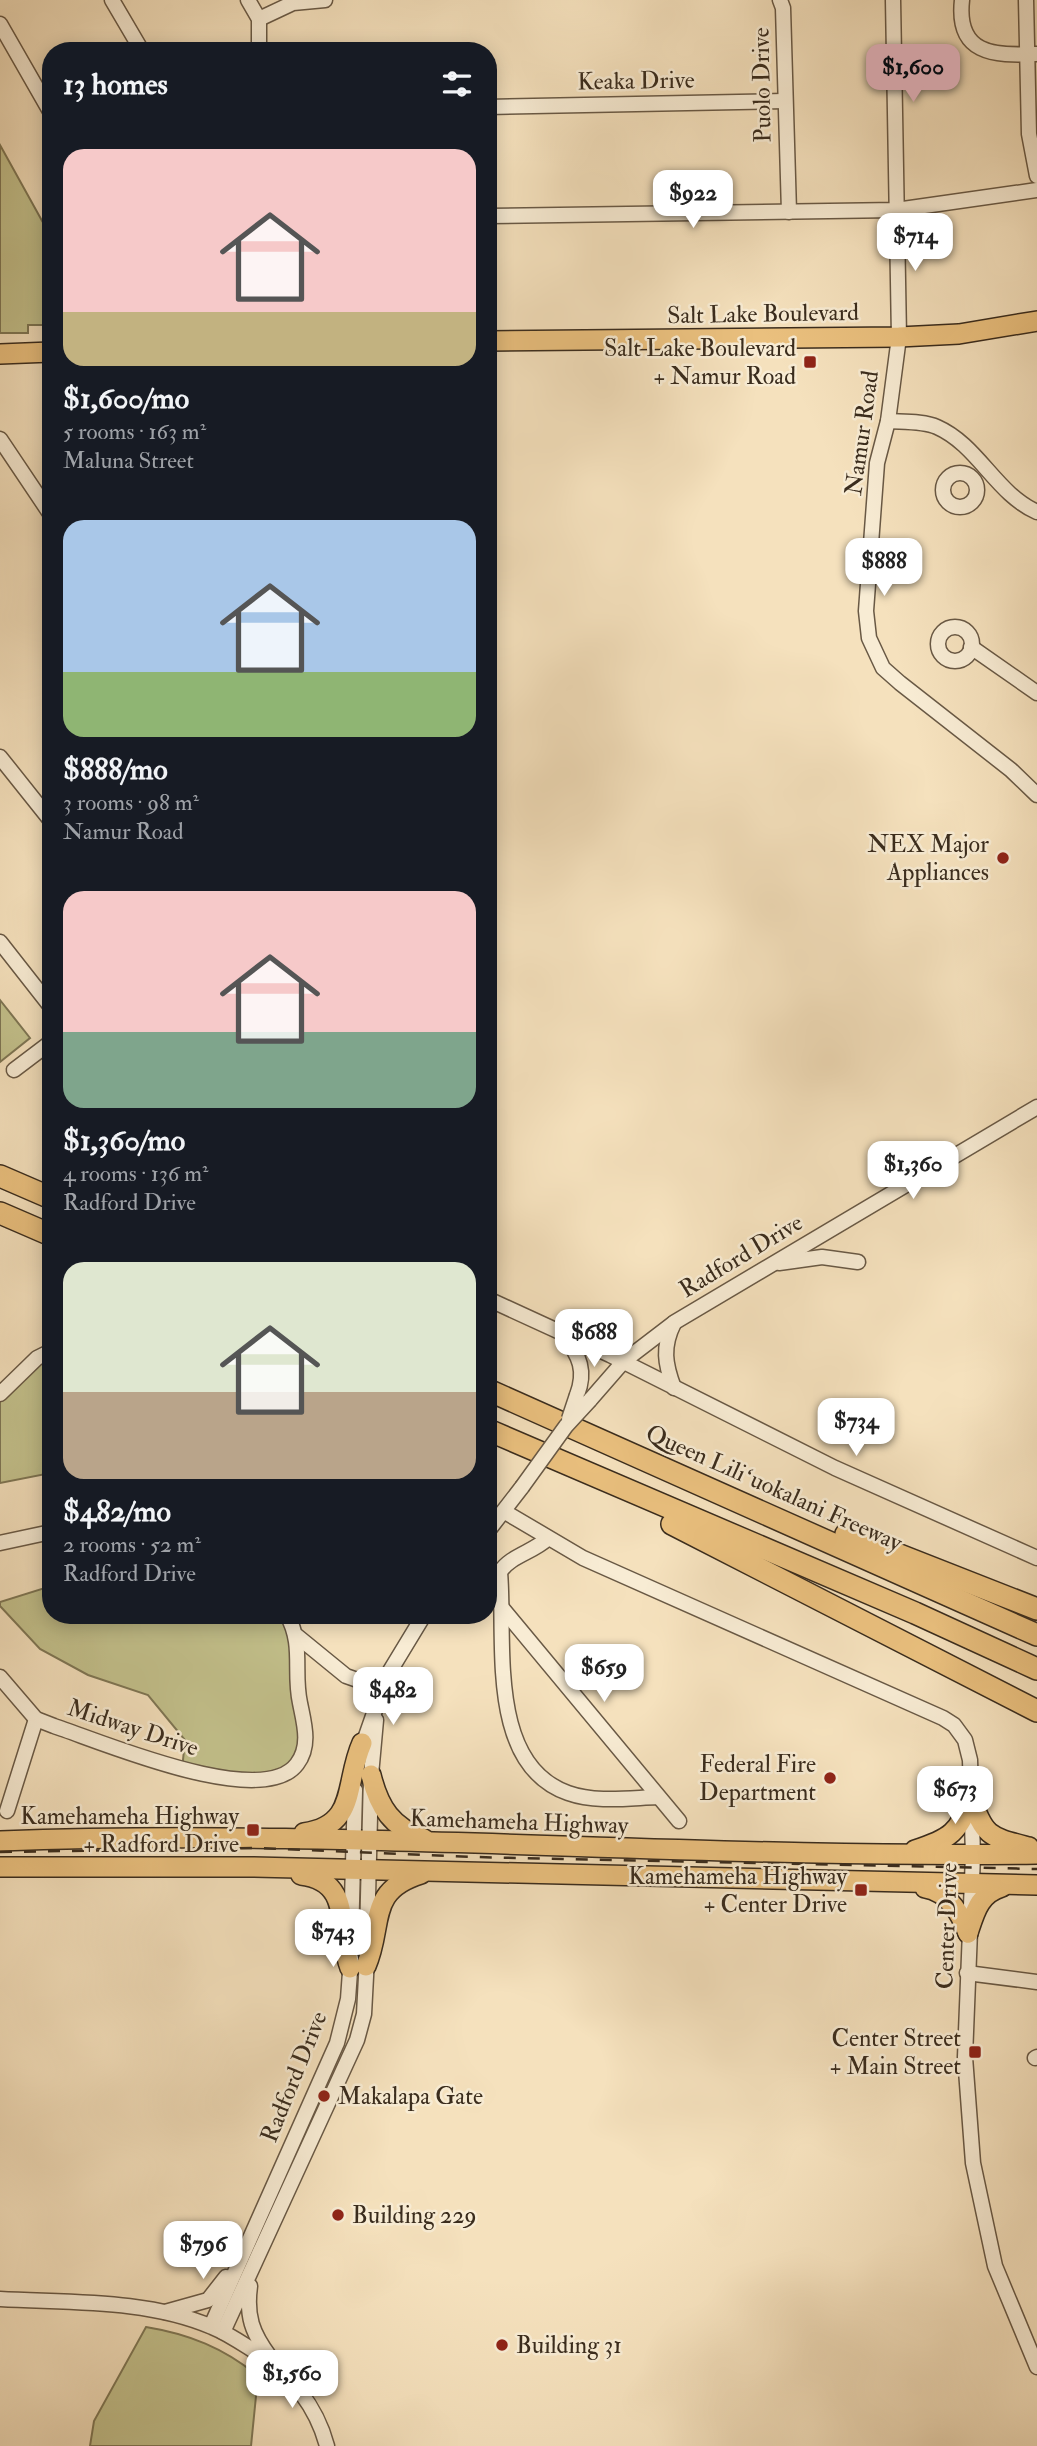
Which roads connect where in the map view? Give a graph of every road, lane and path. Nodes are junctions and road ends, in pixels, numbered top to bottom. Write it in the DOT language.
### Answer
graph roads {
  1 [pos="113,0"];
  2 [pos="248,0"];
  3 [pos="325,0"];
  4 [pos="780,0"];
  5 [pos="894,0"];
  6 [pos="962,0"];
  7 [pos="1026,0"];
  8 [pos="259,19"];
  9 [pos="0,24"];
  10 [pos="137,42"];
  11 [pos="259,42"];
  12 [pos="1033,54"];
  13 [pos="42,97"];
  14 [pos="784,101"];
  15 [pos="497,107"];
  16 [pos="1037,176"];
  17 [pos="1037,190"];
  18 [pos="897,210"];
  19 [pos="789,212"];
  20 [pos="497,216"];
  21 [pos="1037,321"];
  22 [pos="899,337"];
  23 [pos="497,341"];
  24 [pos="42,352"];
  25 [pos="0,354"];
  26 [pos="888,421"];
  27 [pos="0,439"];
  28 [pos="4,458"];
  29 [pos="984,465"];
  30 [pos="971,478"];
  31 [pos="42,504"];
  32 [pos="1037,512"];
  33 [pos="971,647"];
  34 [pos="1037,693"];
  35 [pos="0,757"];
  36 [pos="1037,795"];
  37 [pos="42,810"];
  38 [pos="0,942"];
  39 [pos="42,996"];
  40 [pos="42,1049"];
  41 [pos="14,1070"];
  42 [pos="1037,1107"];
  43 [pos="0,1176"];
  44 [pos="42,1194"];
  45 [pos="0,1213"];
  46 [pos="42,1232"];
  47 [pos="858,1262"];
  48 [pos="771,1265"];
  49 [pos="497,1303"];
  50 [pos="675,1322"];
  51 [pos="561,1333"];
  52 [pos="42,1356"];
  53 [pos="624,1362"];
  54 [pos="674,1388"];
  55 [pos="0,1394"];
  56 [pos="497,1394"];
  57 [pos="584,1398"];
  58 [pos="497,1434"];
  59 [pos="602,1440"];
  60 [pos="528,1447"];
  61 [pos="505,1512"];
  62 [pos="497,1521"];
  63 [pos="42,1534"];
  64 [pos="547,1539"];
  65 [pos="0,1543"];
  66 [pos="1037,1558"];
  67 [pos="502,1608"];
  68 [pos="1037,1609"];
  69 [pos="291,1624"];
  70 [pos="419,1624"];
  71 [pos="1037,1635"];
  72 [pos="297,1636"];
  73 [pos="1037,1670"];
  74 [pos="0,1677"];
  75 [pos="383,1689"];
  76 [pos="376,1709"];
  77 [pos="1037,1711"];
  78 [pos="36,1719"];
  79 [pos="362,1743"];
  80 [pos="371,1775"];
  81 [pos="658,1797"];
  82 [pos="971,1797"];
  83 [pos="7,1811"];
  84 [pos="679,1821"];
  85 [pos="247,1837"];
  86 [pos="0,1841"];
  87 [pos="361,1841"];
  88 [pos="439,1844"];
  89 [pos="1037,1849"];
  90 [pos="1037,1854"];
  91 [pos="973,1855"];
  92 [pos="893,1857"];
  93 [pos="0,1867"];
  94 [pos="252,1867"];
  95 [pos="361,1870"];
  96 [pos="428,1871"];
  97 [pos="896,1882"];
  98 [pos="971,1885"];
  99 [pos="1006,1885"];
  100 [pos="1035,1885"];
  101 [pos="968,1933"];
  102 [pos="358,1967"];
  103 [pos="967,1973"];
  104 [pos="1010,1977"];
  105 [pos="1037,1982"];
  106 [pos="1037,1993"];
  107 [pos="243,2254"];
  108 [pos="253,2268"];
  109 [pos="0,2299"];
  110 [pos="164,2312"];
  111 [pos="217,2329"];
  112 [pos="275,2364"];
  113 [pos="1037,2367"];
  114 [pos="327,2446"];
  1 -- 10 [label="street"];
  2 -- 8 [label="street"];
  3 -- 8 [label="street"];
  4 -- 14 [label="street, Puolo Drive"];
  5 -- 18 [label="street, Namur Road"];
  6 -- 12 [label="street"];
  7 -- 12 [label="street"];
  8 -- 11 [label="street"];
  9 -- 13 [label="street"];
  12 -- 16 [label="street"];
  14 -- 15 [label="street, Keaka Drive"];
  14 -- 19 [label="street, Puolo Drive"];
  17 -- 18 [label="street"];
  18 -- 19 [label="street"];
  18 -- 22 [label="street, Namur Road"];
  19 -- 20 [label="street"];
  21 -- 22 [label="main road, Salt Lake Boulevard"];
  22 -- 23 [label="main road, Salt Lake Boulevard"];
  22 -- 26 [label="street, Namur Road"];
  24 -- 25 [label="main road"];
  26 -- 29 [label="street"];
  26 -- 36 [label="street, Namur Road"];
  27 -- 28 [label="street"];
  28 -- 31 [label="street"];
  29 -- 30 [label="street"];
  29 -- 32 [label="street"];
  33 -- 34 [label="street"];
  35 -- 37 [label="street"];
  38 -- 39 [label="street"];
  40 -- 41 [label="street"];
  42 -- 48 [label="street, Radford Drive"];
  43 -- 44 [label="highway"];
  45 -- 46 [label="highway"];
  47 -- 48 [label="street"];
  48 -- 50 [label="street, Radford Drive"];
  49 -- 51 [label="street"];
  50 -- 53 [label="street, Radford Drive"];
  50 -- 54 [label="street"];
  51 -- 53 [label="street"];
  51 -- 57 [label="street"];
  52 -- 55 [label="street"];
  53 -- 54 [label="street"];
  53 -- 57 [label="street, Radford Drive"];
  54 -- 66 [label="street"];
  56 -- 59 [label="highway, Queen Liliʻuokalani Freeway"];
  57 -- 61 [label="street, bridge"];
  58 -- 60 [label="highway"];
  59 -- 68 [label="highway"];
  59 -- 71 [label="highway, Queen Liliʻuokalani Freeway"];
  60 -- 73 [label="highway"];
  60 -- 77 [label="highway"];
  61 -- 62 [label="street"];
  61 -- 64 [label="street, Center Drive"];
  63 -- 65 [label="street"];
  64 -- 67 [label="street"];
  64 -- 82 [label="street, Center Drive"];
  67 -- 81 [label="street"];
  67 -- 81 [label="street"];
  69 -- 72 [label="street"];
  70 -- 75 [label="street, Radford Drive"];
  72 -- 75 [label="street"];
  72 -- 78 [label="street, Midway Drive"];
  74 -- 78 [label="street, Midway Drive"];
  75 -- 76 [label="street, Radford Drive"];
  76 -- 79 [label="street, Radford Drive"];
  76 -- 80 [label="street, Radford Drive"];
  78 -- 83 [label="street"];
  79 -- 85 [label="main road"];
  79 -- 87 [label="street, Radford Drive"];
  80 -- 87 [label="street, Radford Drive"];
  80 -- 88 [label="main road"];
  81 -- 84 [label="street"];
  82 -- 89 [label="main road"];
  82 -- 91 [label="street, Center Drive"];
  82 -- 92 [label="main road"];
  85 -- 86 [label="main road, Kamehameha Highway"];
  85 -- 87 [label="main road, Kamehameha Highway"];
  87 -- 88 [label="main road, Kamehameha Highway"];
  87 -- 95 [label="street, Radford Drive"];
  88 -- 92 [label="main road, Kamehameha Highway"];
  90 -- 91 [label="main road, Kamehameha Highway"];
  91 -- 92 [label="main road, Kamehameha Highway"];
  91 -- 98 [label="street, Center Drive"];
  93 -- 94 [label="main road, Kamehameha Highway"];
  94 -- 95 [label="main road, Kamehameha Highway"];
  94 -- 102 [label="main road"];
  95 -- 96 [label="main road, Kamehameha Highway"];
  95 -- 102 [label="street, Radford Drive"];
  96 -- 97 [label="main road, Kamehameha Highway"];
  96 -- 102 [label="main road"];
  97 -- 98 [label="main road, Kamehameha Highway"];
  97 -- 101 [label="main road"];
  98 -- 99 [label="main road, Kamehameha Highway"];
  98 -- 101 [label="street, Center Drive"];
  99 -- 100 [label="main road, Kamehameha Highway"];
  99 -- 101 [label="main road"];
  101 -- 103 [label="street, Center Drive"];
  102 -- 107 [label="street, Radford Drive"];
  102 -- 108 [label="street, Radford Drive"];
  103 -- 104 [label="street"];
  103 -- 113 [label="street, Center Drive"];
  104 -- 105 [label="street"];
  104 -- 106 [label="street"];
  107 -- 110 [label="street"];
  107 -- 111 [label="street, Radford Drive"];
  108 -- 111 [label="street, Radford Drive"];
  108 -- 112 [label="street"];
  109 -- 110 [label="street"];
  110 -- 111 [label="street"];
  111 -- 112 [label="street"];
  112 -- 114 [label="street"];
}
